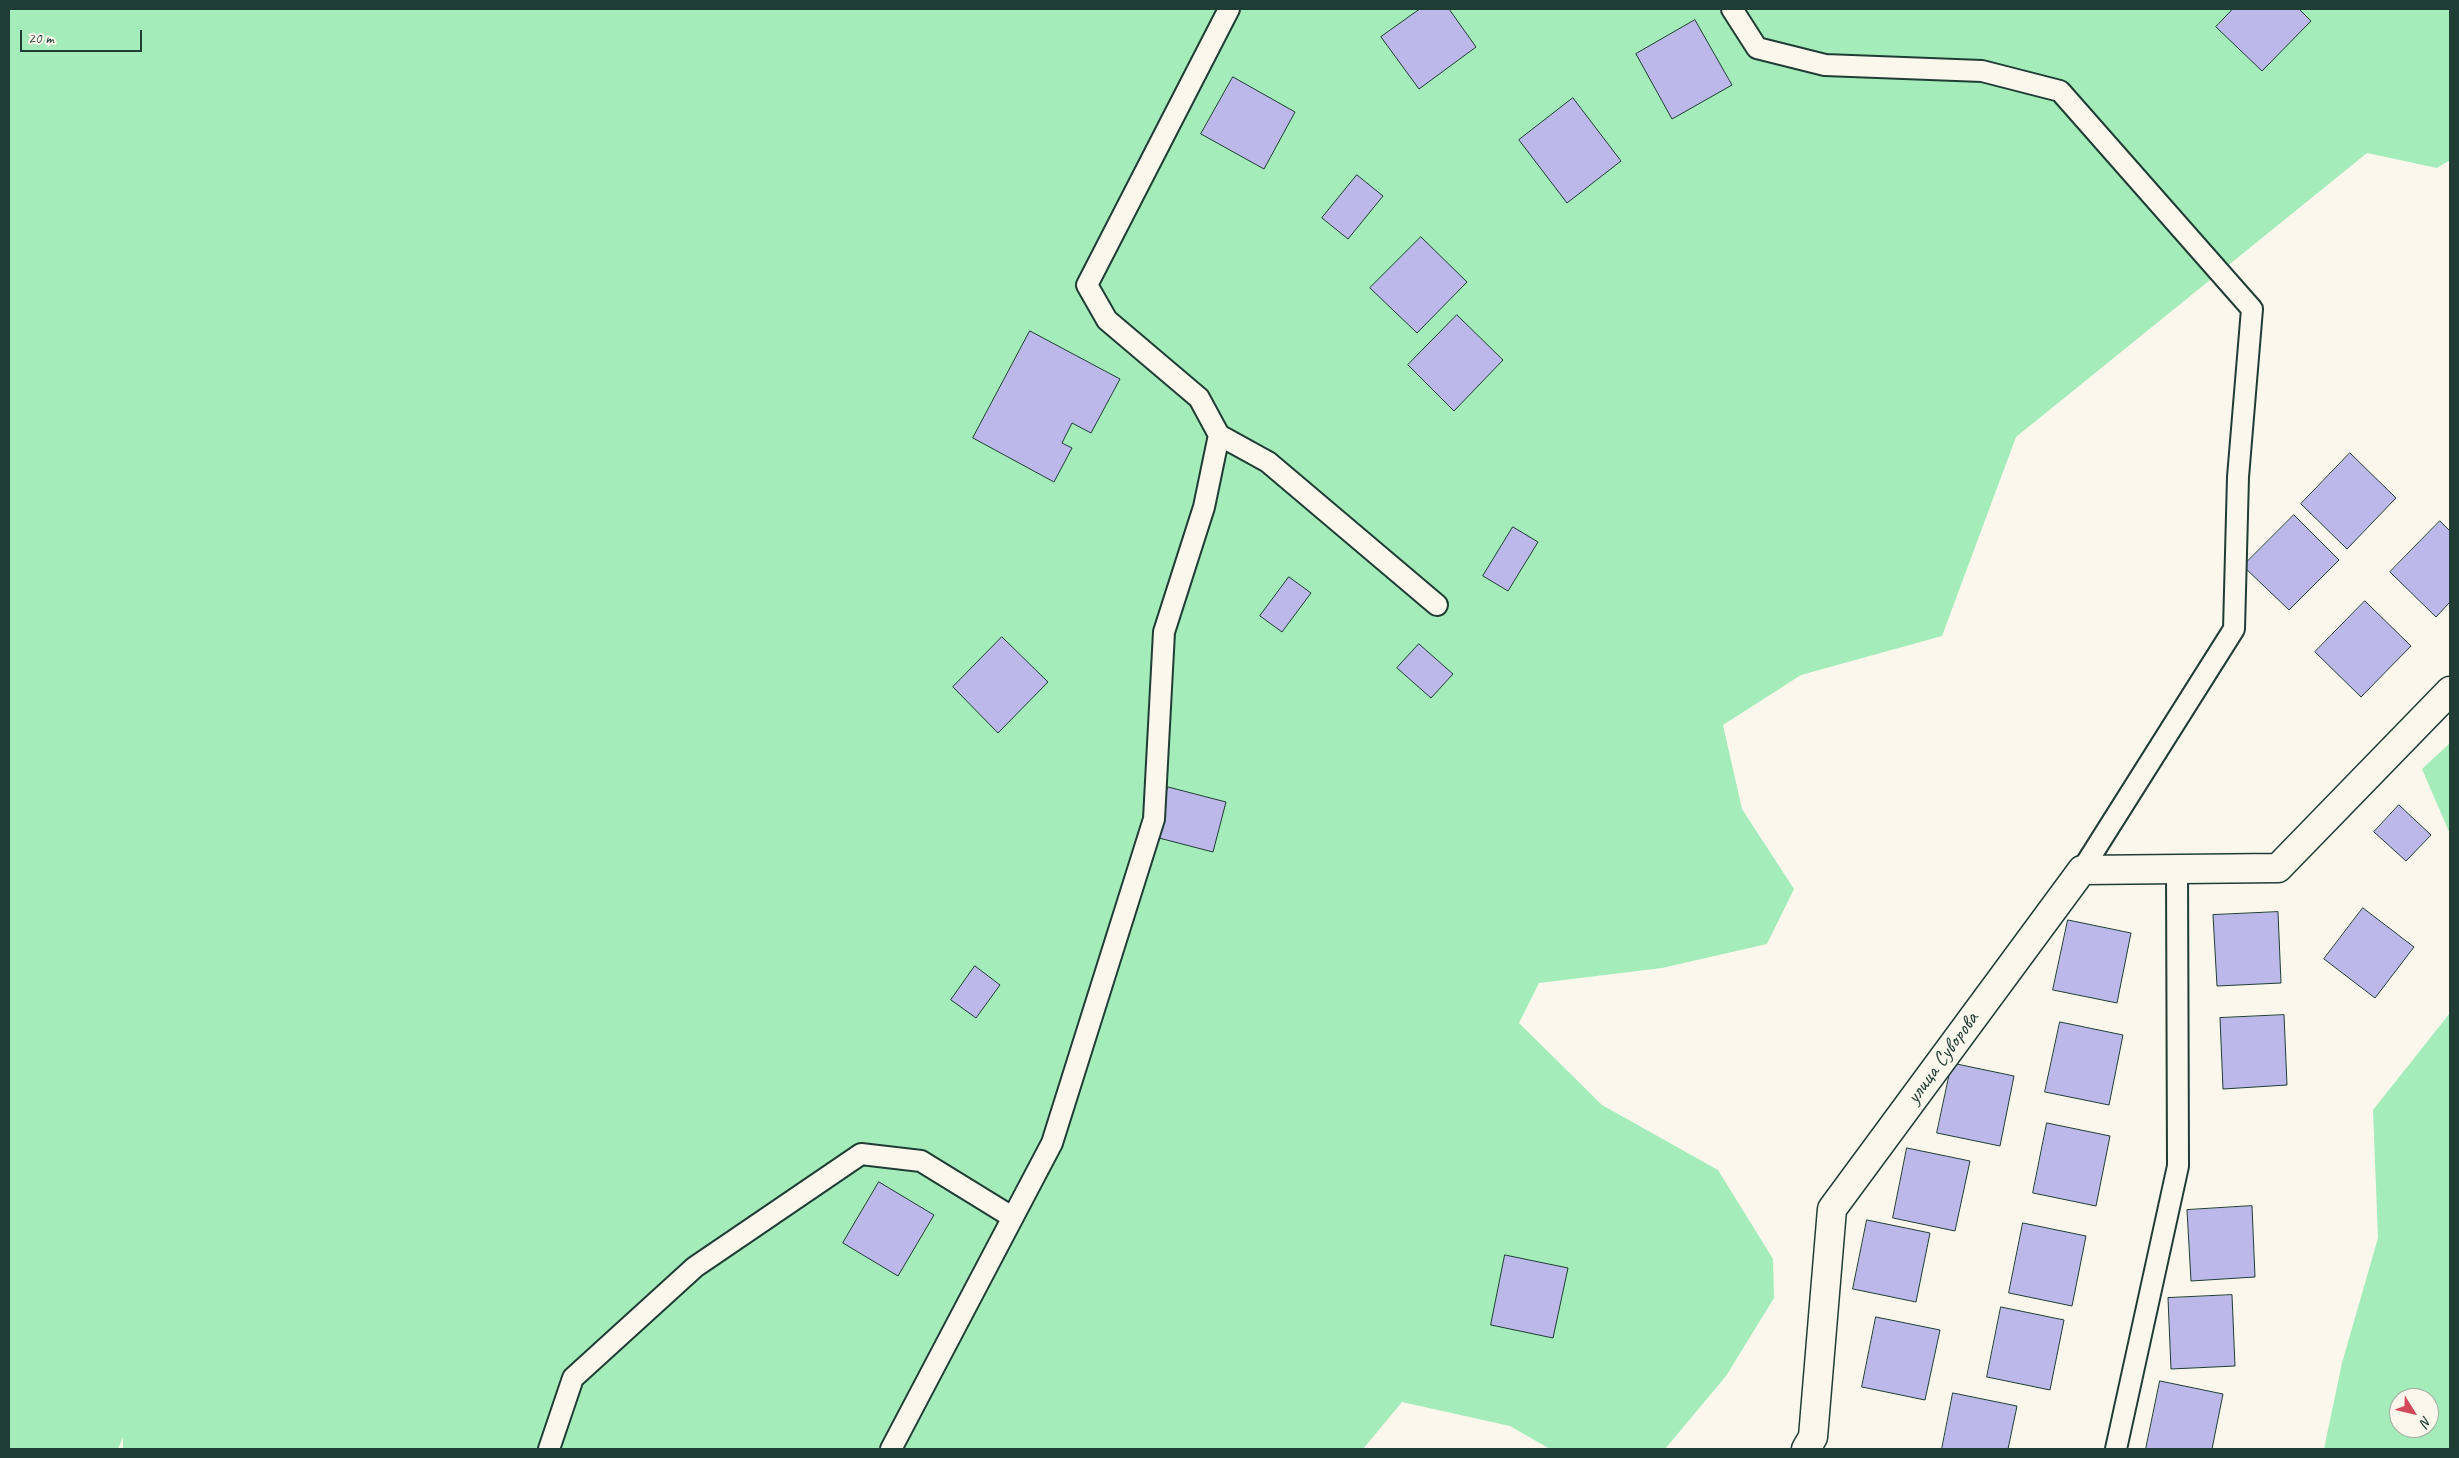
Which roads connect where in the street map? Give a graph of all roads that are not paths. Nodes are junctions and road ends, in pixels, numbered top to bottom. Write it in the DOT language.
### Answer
graph roads {
  1 [pos="1228,9"];
  2 [pos="1732,9"];
  3 [pos="1219,435"];
  4 [pos="1438,605"];
  5 [pos="2450,691"];
  6 [pos="2177,869"];
  7 [pos="2082,870"];
  8 [pos="1012,1217"];
  9 [pos="549,1449"];
  10 [pos="891,1449"];
  11 [pos="1806,1449"];
  12 [pos="2116,1449"];
  1 -- 3 [label="lane"];
  2 -- 7 [label="lane"];
  3 -- 4 [label="lane"];
  3 -- 8 [label="lane"];
  5 -- 6 [label="street"];
  6 -- 7 [label="street"];
  6 -- 12 [label="lane"];
  7 -- 11 [label="street, улица Суворова"];
  8 -- 9 [label="lane"];
  8 -- 10 [label="lane"];
}
